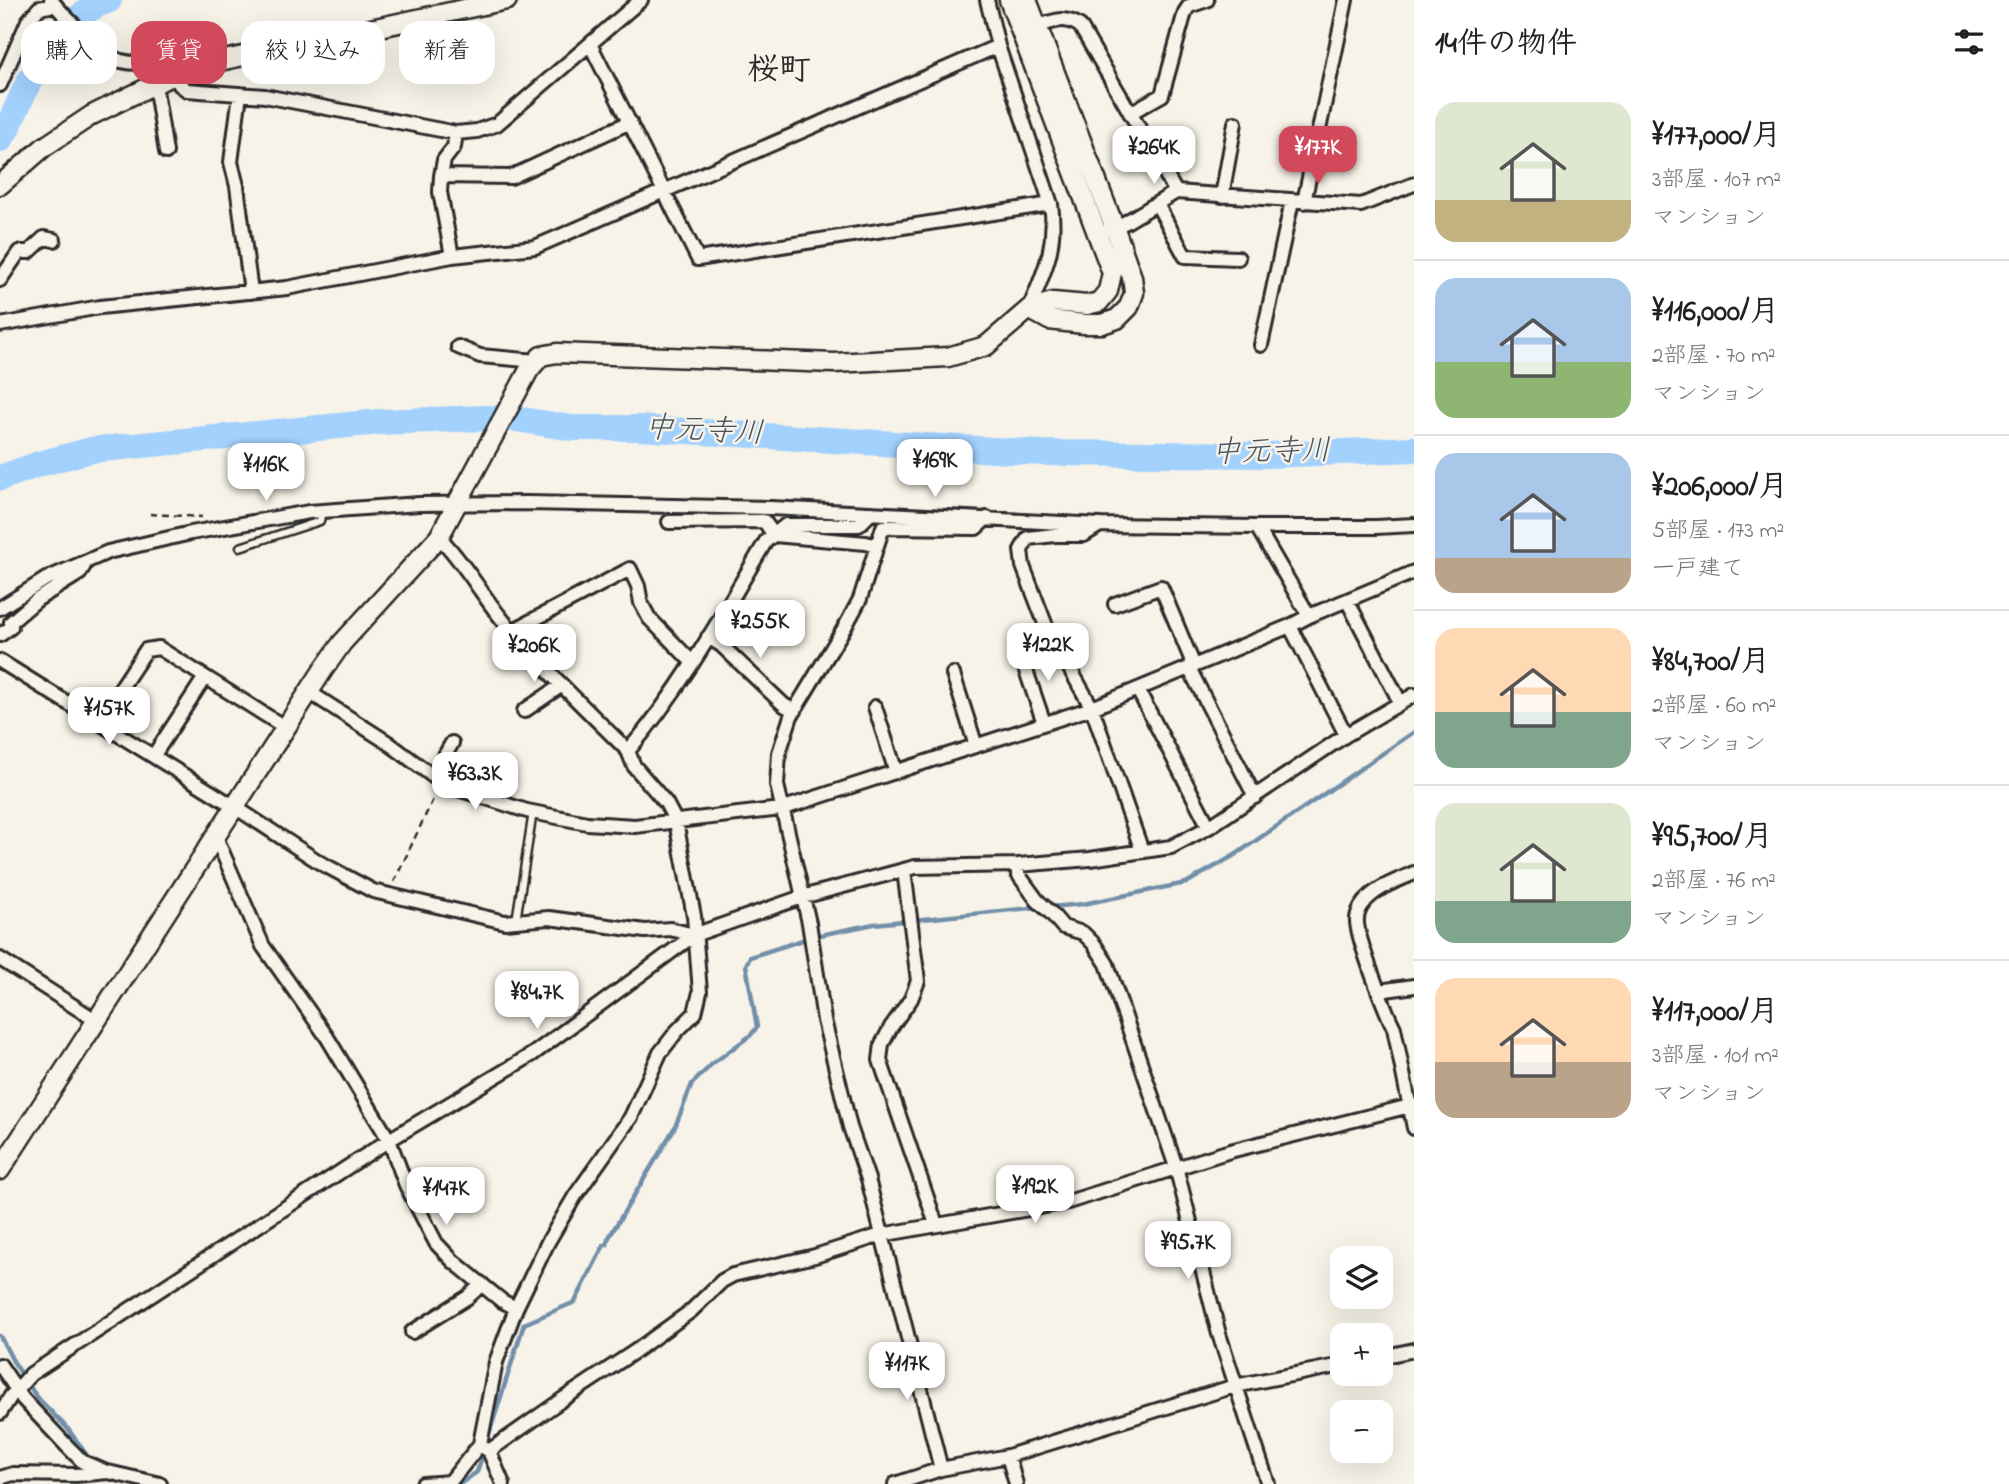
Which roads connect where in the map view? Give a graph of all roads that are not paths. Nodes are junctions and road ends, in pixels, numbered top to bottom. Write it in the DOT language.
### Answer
graph roads {
  1 [pos="507,0"];
  2 [pos="641,0"];
  3 [pos="987,0"];
  4 [pos="1009,0"];
  5 [pos="1027,0"];
  6 [pos="1207,0"];
  7 [pos="1346,0"];
  8 [pos="53,3"];
  9 [pos="1029,30"];
  10 [pos="590,44"];
  11 [pos="998,46"];
  12 [pos="227,59"];
  13 [pos="131,61"];
  14 [pos="155,84"];
  15 [pos="179,84"];
  16 [pos="0,85"];
  17 [pos="240,94"];
  18 [pos="1130,113"];
  19 [pos="630,122"];
  20 [pos="1235,123"];
  21 [pos="456,133"];
  22 [pos="166,152"];
  23 [pos="441,176"];
  24 [pos="1414,184"];
  25 [pos="0,185"];
  26 [pos="665,191"];
  27 [pos="1177,192"];
  28 [pos="1222,196"];
  29 [pos="1298,201"];
  30 [pos="1051,204"];
  31 [pos="1157,204"];
  32 [pos="1106,230"];
  33 [pos="54,240"];
  34 [pos="452,256"];
  35 [pos="1238,258"];
  36 [pos="0,281"];
  37 [pos="251,292"];
  38 [pos="1029,309"];
  39 [pos="0,325"];
  40 [pos="1261,345"];
  41 [pos="458,347"];
  42 [pos="533,365"];
  43 [pos="458,499"];
  44 [pos="322,511"];
  45 [pos="871,513"];
  46 [pos="987,518"];
  47 [pos="669,522"];
  48 [pos="1101,524"];
  49 [pos="1414,524"];
  50 [pos="1257,527"];
  51 [pos="774,535"];
  52 [pos="439,537"];
  53 [pos="877,546"];
  54 [pos="240,547"];
  55 [pos="86,561"];
  56 [pos="1414,572"];
  57 [pos="1347,600"];
  58 [pos="1115,604"];
  59 [pos="0,608"];
  60 [pos="1309,616"];
  61 [pos="6,625"];
  62 [pos="1290,626"];
  63 [pos="512,631"];
  64 [pos="0,635"];
  65 [pos="708,638"];
  66 [pos="1020,653"];
  67 [pos="0,661"];
  68 [pos="693,663"];
  69 [pos="1192,667"];
  70 [pos="953,674"];
  71 [pos="205,677"];
  72 [pos="562,685"];
  73 [pos="1138,690"];
  74 [pos="309,691"];
  75 [pos="1414,695"];
  76 [pos="1400,702"];
  77 [pos="875,707"];
  78 [pos="1092,708"];
  79 [pos="524,711"];
  80 [pos="794,711"];
  81 [pos="99,721"];
  82 [pos="1044,723"];
  83 [pos="286,728"];
  84 [pos="1346,735"];
  85 [pos="452,743"];
  86 [pos="976,746"];
  87 [pos="628,751"];
  88 [pos="154,755"];
  89 [pos="896,772"];
  90 [pos="437,779"];
  91 [pos="1255,797"];
  92 [pos="235,807"];
  93 [pos="781,809"];
  94 [pos="533,812"];
  95 [pos="676,822"];
  96 [pos="1209,827"];
  97 [pos="215,835"];
  98 [pos="1142,851"];
  99 [pos="1018,865"];
  100 [pos="904,870"];
  101 [pos="1414,873"];
  102 [pos="802,897"];
  103 [pos="516,921"];
  104 [pos="695,935"];
  105 [pos="0,959"];
  106 [pos="1414,986"];
  107 [pos="1379,991"];
  108 [pos="97,1020"];
  109 [pos="1412,1105"];
  110 [pos="1414,1128"];
  111 [pos="389,1140"];
  112 [pos="1177,1167"];
  113 [pos="0,1170"];
  114 [pos="936,1224"];
  115 [pos="881,1235"];
  116 [pos="482,1284"];
  117 [pos="516,1308"];
  118 [pos="412,1332"];
  119 [pos="1414,1350"];
  120 [pos="1393,1354"];
  121 [pos="0,1365"];
  122 [pos="1330,1367"];
  123 [pos="1235,1386"];
  124 [pos="17,1390"];
  125 [pos="0,1413"];
  126 [pos="485,1448"];
  127 [pos="1008,1456"];
  128 [pos="941,1469"];
  129 [pos="108,1472"];
  130 [pos="0,1478"];
  131 [pos="160,1484"];
  132 [pos="423,1484"];
  133 [pos="503,1484"];
  134 [pos="895,1484"];
  135 [pos="1016,1484"];
  136 [pos="1268,1484"];
  1 -- 12 [label="street"];
  2 -- 10 [label="street"];
  3 -- 11 [label="street"];
  4 -- 9 [label="street"];
  5 -- 9 [label="street"];
  6 -- 18 [label="street"];
  7 -- 29 [label="street"];
  8 -- 13 [label="street"];
  8 -- 16 [label="street"];
  9 -- 18 [label="street"];
  9 -- 32 [label="street"];
  10 -- 19 [label="street"];
  10 -- 21 [label="street"];
  11 -- 26 [label="street"];
  11 -- 30 [label="street"];
  14 -- 22 [label="street"];
  14 -- 25 [label="street"];
  15 -- 17 [label="street"];
  17 -- 21 [label="street"];
  17 -- 37 [label="street"];
  18 -- 27 [label="street"];
  19 -- 23 [label="street"];
  19 -- 26 [label="street"];
  20 -- 28 [label="street"];
  21 -- 23 [label="street"];
  23 -- 34 [label="street"];
  24 -- 29 [label="street"];
  26 -- 30 [label="street"];
  26 -- 34 [label="street"];
  27 -- 28 [label="street"];
  27 -- 31 [label="street"];
  28 -- 29 [label="street"];
  29 -- 40 [label="street"];
  30 -- 38 [label="street"];
  31 -- 32 [label="street"];
  31 -- 35 [label="street"];
  32 -- 38 [label="street"];
  32 -- 38 [label="street"];
  33 -- 36 [label="street"];
  34 -- 37 [label="street"];
  37 -- 39 [label="street"];
  38 -- 42 [label="street"];
  41 -- 42 [label="street"];
  42 -- 43 [label="street"];
  43 -- 44 [label="street"];
  43 -- 45 [label="street"];
  43 -- 52 [label="street"];
  44 -- 54 [label="lane"];
  44 -- 55 [label="street"];
  45 -- 46 [label="street"];
  45 -- 51 [label="street"];
  46 -- 48 [label="street"];
  46 -- 53 [label="street"];
  47 -- 51 [label="street"];
  48 -- 50 [label="street"];
  48 -- 78 [label="street"];
  49 -- 50 [label="street"];
  50 -- 60 [label="street"];
  51 -- 53 [label="street"];
  51 -- 65 [label="street"];
  52 -- 63 [label="street"];
  52 -- 74 [label="street"];
  53 -- 80 [label="street"];
  55 -- 59 [label="street"];
  55 -- 61 [label="street"];
  56 -- 57 [label="street"];
  57 -- 60 [label="street"];
  57 -- 76 [label="street"];
  58 -- 69 [label="street"];
  60 -- 62 [label="street"];
  61 -- 64 [label="street"];
  62 -- 69 [label="street"];
  62 -- 84 [label="street"];
  63 -- 68 [label="street"];
  63 -- 72 [label="street"];
  65 -- 68 [label="street"];
  65 -- 80 [label="street"];
  66 -- 82 [label="street"];
  67 -- 81 [label="street"];
  68 -- 87 [label="street"];
  69 -- 73 [label="street"];
  69 -- 91 [label="street"];
  70 -- 86 [label="street"];
  71 -- 81 [label="street"];
  71 -- 83 [label="street"];
  71 -- 88 [label="street"];
  72 -- 79 [label="street"];
  72 -- 87 [label="street"];
  73 -- 78 [label="street"];
  73 -- 96 [label="street"];
  74 -- 83 [label="street"];
  74 -- 90 [label="street"];
  75 -- 76 [label="street"];
  76 -- 84 [label="street"];
  77 -- 89 [label="street"];
  78 -- 82 [label="street"];
  78 -- 98 [label="street"];
  80 -- 93 [label="street"];
  81 -- 88 [label="street"];
  82 -- 86 [label="street"];
  83 -- 92 [label="street"];
  84 -- 91 [label="street"];
  85 -- 90 [label="street"];
  86 -- 89 [label="street"];
  87 -- 95 [label="street"];
  88 -- 92 [label="street"];
  89 -- 93 [label="street"];
  90 -- 94 [label="street"];
  91 -- 96 [label="street"];
  92 -- 97 [label="street"];
  92 -- 103 [label="street"];
  93 -- 95 [label="street"];
  93 -- 102 [label="street"];
  94 -- 95 [label="street"];
  94 -- 103 [label="lane"];
  95 -- 104 [label="street"];
  96 -- 98 [label="street"];
  97 -- 108 [label="street"];
  97 -- 111 [label="street"];
  98 -- 99 [label="street"];
  99 -- 100 [label="street"];
  99 -- 112 [label="street"];
  100 -- 102 [label="street"];
  100 -- 114 [label="street"];
  101 -- 107 [label="street"];
  102 -- 104 [label="street"];
  102 -- 115 [label="street"];
  103 -- 104 [label="street"];
  104 -- 111 [label="street"];
  104 -- 117 [label="street"];
  105 -- 108 [label="street"];
  106 -- 107 [label="street"];
  107 -- 109 [label="street"];
  108 -- 113 [label="street"];
  109 -- 110 [label="street"];
  109 -- 112 [label="street"];
  111 -- 116 [label="street"];
  111 -- 124 [label="street"];
  112 -- 114 [label="street"];
  112 -- 123 [label="street"];
  114 -- 115 [label="street"];
  115 -- 126 [label="street"];
  115 -- 128 [label="street"];
  116 -- 117 [label="street"];
  116 -- 118 [label="street"];
  117 -- 126 [label="street"];
  119 -- 120 [label="street"];
  121 -- 124 [label="street"];
  122 -- 123 [label="street"];
  123 -- 127 [label="street"];
  123 -- 136 [label="street"];
  124 -- 125 [label="street"];
  124 -- 129 [label="street"];
  126 -- 132 [label="street"];
  126 -- 133 [label="street"];
  127 -- 128 [label="street"];
  127 -- 135 [label="street"];
  128 -- 134 [label="street"];
  129 -- 130 [label="street"];
  129 -- 131 [label="street"];
}
